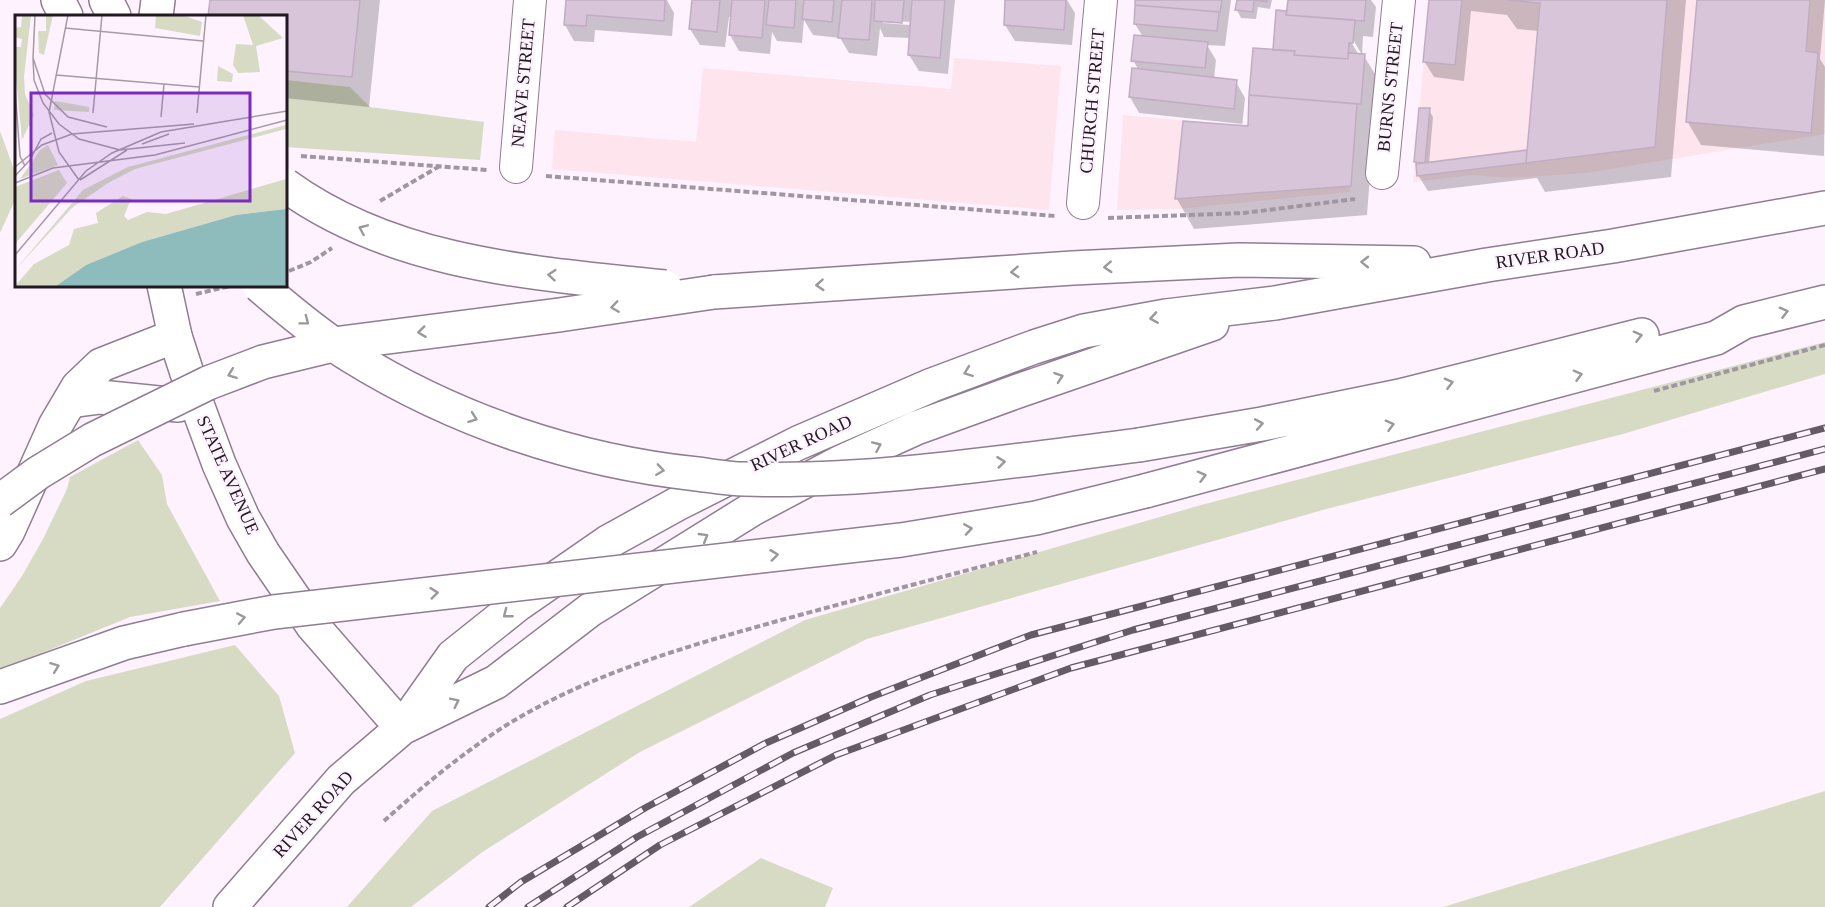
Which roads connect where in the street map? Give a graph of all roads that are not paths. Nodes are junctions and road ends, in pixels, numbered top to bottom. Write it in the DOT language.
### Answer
graph roads {
  1 [pos="58,0"];
  2 [pos="106,0"];
  3 [pos="158,0"];
  4 [pos="531,0"];
  5 [pos="1101,0"];
  6 [pos="1399,0"];
  7 [pos="66,15"];
  8 [pos="114,15"];
  9 [pos="156,15"];
  10 [pos="291,171"];
  11 [pos="517,171"];
  12 [pos="1382,173"];
  13 [pos="1825,208"];
  14 [pos="1082,212"];
  15 [pos="1487,265"];
  16 [pos="164,286"];
  17 [pos="260,286"];
  18 [pos="714,292"];
  19 [pos="1825,302"];
  20 [pos="1275,303"];
  21 [pos="1744,322"];
  22 [pos="175,336"];
  23 [pos="70,401"];
  24 [pos="198,407"];
  25 [pos="0,501"];
  26 [pos="0,544"];
  27 [pos="0,687"];
  28 [pos="402,728"];
  29 [pos="230,907"];
  1 -- 7 [label="main road"];
  2 -- 8 [label="main road"];
  3 -- 9 [label="main road"];
  4 -- 11 [label="street, NEAVE STREET"];
  5 -- 14 [label="street, CHURCH STREET"];
  6 -- 12 [label="street, BURNS STREET"];
  18 -- 10 [label="main road, one-way, bridge"];
  13 -- 15 [label="main road, RIVER ROAD"];
  15 -- 18 [label="main road, one-way"];
  15 -- 20 [label="main road, RIVER ROAD"];
  16 -- 22 [label="main road, STATE AVENUE"];
  17 -- 21 [label="main road, one-way, bridge"];
  18 -- 25 [label="main road, one-way, bridge"];
  21 -- 19 [label="main road, one-way"];
  28 -- 20 [label="main road, RIVER ROAD, one-way"];
  20 -- 28 [label="main road, RIVER ROAD, one-way"];
  27 -- 21 [label="main road, one-way, bridge"];
  22 -- 23 [label="main road"];
  22 -- 24 [label="main road, STATE AVENUE"];
  23 -- 24 [label="main road"];
  23 -- 26 [label="main road"];
  24 -- 28 [label="main road, STATE AVENUE"];
  28 -- 29 [label="main road, RIVER ROAD"];
}
